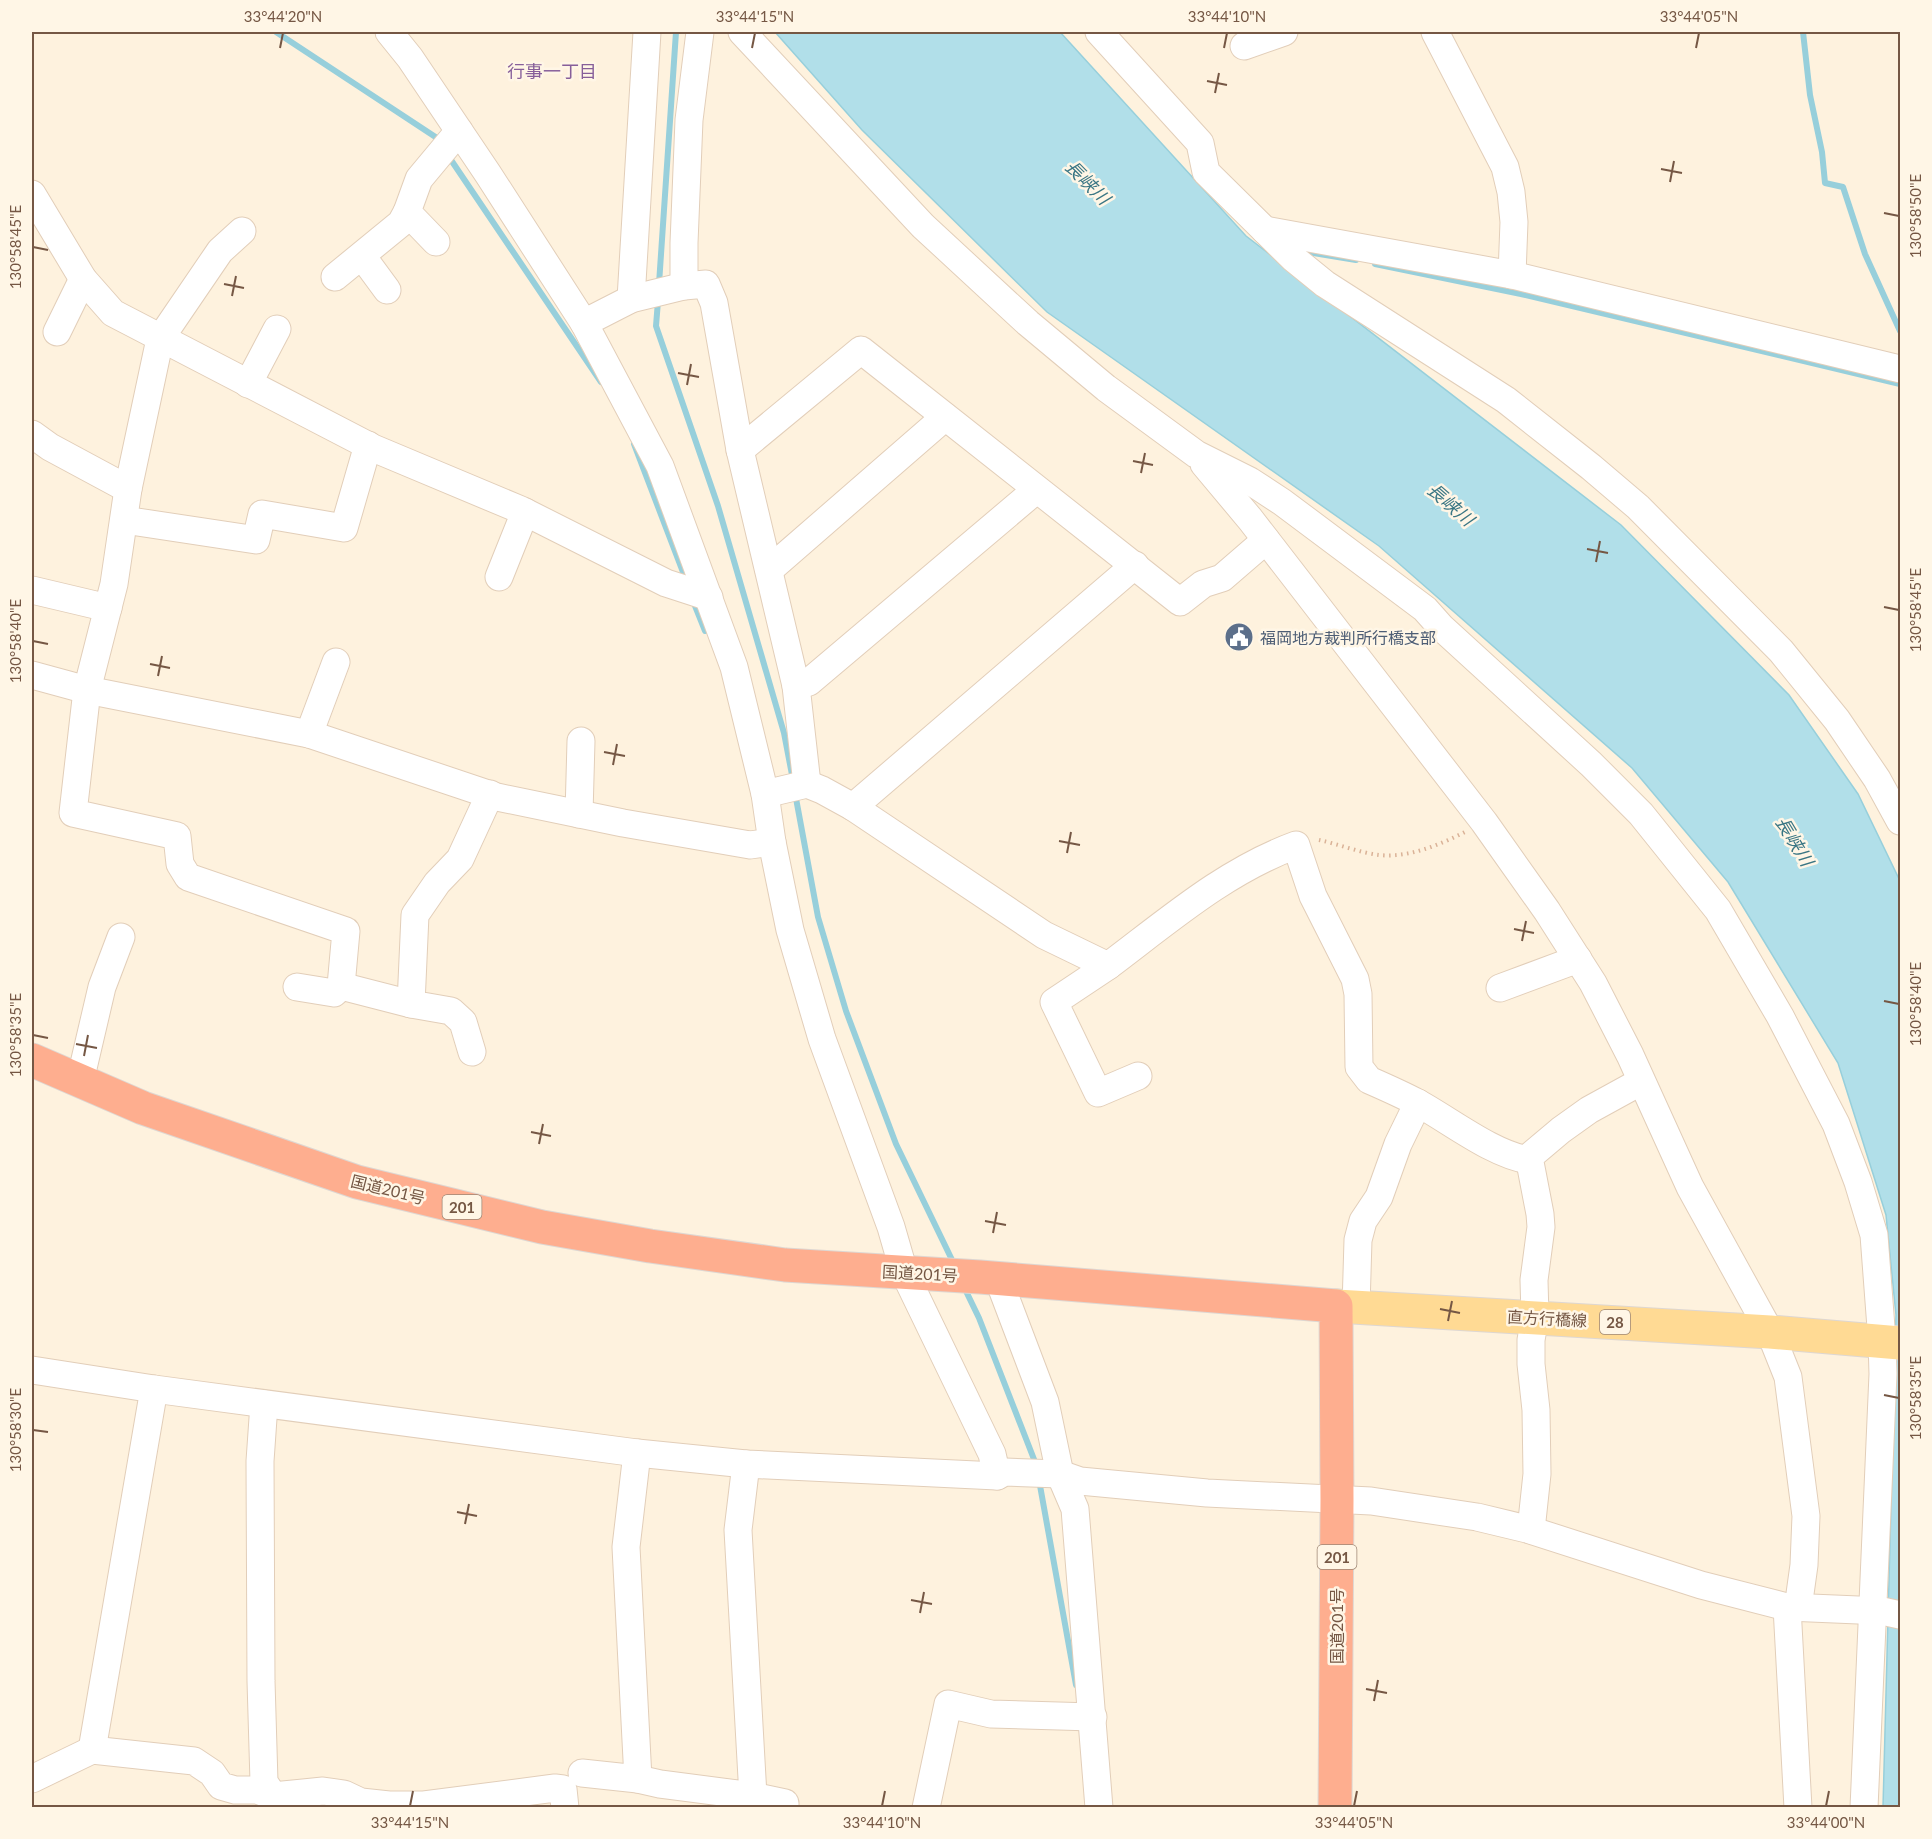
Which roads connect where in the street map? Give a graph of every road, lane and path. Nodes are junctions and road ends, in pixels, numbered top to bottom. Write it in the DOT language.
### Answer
graph roads {
  1 [pos="389,32"];
  2 [pos="647,32"];
  3 [pos="700,32"];
  4 [pos="742,32"];
  5 [pos="1099,32"];
  6 [pos="1284,32"];
  7 [pos="1435,32"];
  8 [pos="1244,46"];
  9 [pos="459,131"];
  10 [pos="32,194"];
  11 [pos="407,212"];
  12 [pos="1265,230"];
  13 [pos="242,231"];
  14 [pos="436,242"];
  15 [pos="362,256"];
  16 [pos="1512,275"];
  17 [pos="335,277"];
  18 [pos="83,279"];
  19 [pos="684,286"];
  20 [pos="387,290"];
  21 [pos="637,298"];
  22 [pos="584,323"];
  23 [pos="277,329"];
  24 [pos="57,332"];
  25 [pos="159,339"];
  26 [pos="1900,369"];
  27 [pos="248,384"];
  28 [pos="945,417"];
  29 [pos="32,434"];
  30 [pos="368,445"];
  31 [pos="740,450"];
  32 [pos="1196,454"];
  33 [pos="128,489"];
  34 [pos="1036,490"];
  35 [pos="1282,502"];
  36 [pos="525,512"];
  37 [pos="124,520"];
  38 [pos="1258,530"];
  39 [pos="1134,565"];
  40 [pos="769,570"];
  41 [pos="499,577"];
  42 [pos="32,590"];
  43 [pos="709,597"];
  44 [pos="108,608"];
  45 [pos="336,662"];
  46 [pos="32,675"];
  47 [pos="796,686"];
  48 [pos="87,690"];
  49 [pos="309,734"];
  50 [pos="581,741"];
  51 [pos="807,784"];
  52 [pos="771,793"];
  53 [pos="490,794"];
  54 [pos="853,807"];
  55 [pos="579,814"];
  56 [pos="1900,821"];
  57 [pos="1484,822"];
  58 [pos="772,842"];
  59 [pos="1296,845"];
  60 [pos="121,937"];
  61 [pos="1578,959"];
  62 [pos="1108,966"];
  63 [pos="341,986"];
  64 [pos="297,987"];
  65 [pos="1500,988"];
  66 [pos="411,1004"];
  67 [pos="472,1052"];
  68 [pos="32,1060"];
  69 [pos="1138,1076"];
  70 [pos="80,1081"];
  71 [pos="1640,1082"];
  72 [pos="1418,1102"];
  73 [pos="1529,1160"];
  74 [pos="908,1272"];
  75 [pos="989,1277"];
  76 [pos="1346,1306"];
  77 [pos="1535,1317"];
  78 [pos="1770,1332"];
  79 [pos="1892,1342"];
  80 [pos="32,1370"];
  81 [pos="154,1389"];
  82 [pos="264,1404"];
  83 [pos="637,1453"];
  84 [pos="746,1464"];
  85 [pos="1001,1474"];
  86 [pos="1055,1474"];
  87 [pos="1337,1500"];
  88 [pos="1531,1530"];
  89 [pos="1793,1607"];
  90 [pos="1885,1612"];
  91 [pos="1093,1717"];
  92 [pos="92,1750"];
  93 [pos="582,1773"];
  94 [pos="32,1779"];
  95 [pos="654,1790"];
  96 [pos="753,1796"];
  97 [pos="217,1797"];
  98 [pos="277,1802"];
  99 [pos="363,1805"];
  100 [pos="565,1808"];
  101 [pos="785,1808"];
  102 [pos="926,1808"];
  103 [pos="1099,1808"];
  104 [pos="1335,1808"];
  105 [pos="1798,1808"];
  106 [pos="1864,1808"];
  1 -- 9 [label="street"];
  2 -- 21 [label="street"];
  3 -- 19 [label="street"];
  4 -- 32 [label="street"];
  5 -- 12 [label="street"];
  6 -- 8 [label="street"];
  7 -- 16 [label="street"];
  9 -- 11 [label="street"];
  9 -- 22 [label="street"];
  10 -- 18 [label="street"];
  11 -- 14 [label="street"];
  11 -- 15 [label="street"];
  12 -- 16 [label="street"];
  12 -- 56 [label="street"];
  13 -- 25 [label="street"];
  15 -- 17 [label="street"];
  15 -- 20 [label="street"];
  16 -- 26 [label="street"];
  18 -- 24 [label="street"];
  18 -- 25 [label="street"];
  19 -- 21 [label="street"];
  19 -- 31 [label="street"];
  21 -- 22 [label="street"];
  22 -- 43 [label="street"];
  23 -- 27 [label="street"];
  25 -- 27 [label="street"];
  25 -- 33 [label="street"];
  27 -- 30 [label="street"];
  28 -- 31 [label="street"];
  28 -- 34 [label="street"];
  28 -- 40 [label="street"];
  29 -- 33 [label="street"];
  30 -- 36 [label="street"];
  30 -- 37 [label="street"];
  31 -- 40 [label="street"];
  32 -- 35 [label="street"];
  32 -- 38 [label="street"];
  33 -- 37 [label="street"];
  34 -- 39 [label="street"];
  34 -- 47 [label="street"];
  35 -- 38 [label="street"];
  35 -- 79 [label="street"];
  36 -- 41 [label="street"];
  36 -- 43 [label="street"];
  37 -- 44 [label="street"];
  38 -- 39 [label="street"];
  38 -- 57 [label="street"];
  39 -- 54 [label="street"];
  40 -- 47 [label="street"];
  42 -- 44 [label="street"];
  43 -- 52 [label="street"];
  44 -- 48 [label="street"];
  45 -- 49 [label="street"];
  46 -- 48 [label="street"];
  47 -- 51 [label="street"];
  48 -- 49 [label="street"];
  48 -- 63 [label="street"];
  49 -- 53 [label="street"];
  50 -- 55 [label="street"];
  51 -- 52 [label="street"];
  51 -- 54 [label="street"];
  52 -- 58 [label="street"];
  53 -- 55 [label="street"];
  53 -- 66 [label="street"];
  54 -- 62 [label="street"];
  55 -- 58 [label="street"];
  57 -- 59 [label="path"];
  57 -- 61 [label="street"];
  58 -- 74 [label="street"];
  59 -- 62 [label="street"];
  59 -- 72 [label="street"];
  60 -- 70 [label="street"];
  61 -- 65 [label="street"];
  61 -- 71 [label="street"];
  62 -- 69 [label="street"];
  63 -- 64 [label="street"];
  63 -- 66 [label="street"];
  66 -- 67 [label="street"];
  68 -- 70 [label="highway, 国道201号 / 201"];
  70 -- 74 [label="highway, 国道201号 / 201"];
  71 -- 73 [label="street"];
  71 -- 78 [label="street"];
  72 -- 73 [label="street"];
  72 -- 76 [label="street"];
  73 -- 77 [label="street"];
  74 -- 75 [label="highway, 国道201号 / 201"];
  74 -- 85 [label="street"];
  75 -- 76 [label="highway, 国道201号 / 201"];
  75 -- 86 [label="street"];
  76 -- 77 [label="main road, 直方行橋線 / 28"];
  76 -- 87 [label="highway, 国道201号 / 201"];
  77 -- 78 [label="main road, 直方行橋線 / 28"];
  77 -- 88 [label="street"];
  78 -- 79 [label="main road, 直方行橋線 / 28"];
  78 -- 89 [label="street"];
  79 -- 90 [label="street"];
  80 -- 81 [label="street"];
  81 -- 82 [label="street"];
  81 -- 92 [label="street"];
  82 -- 83 [label="street"];
  82 -- 98 [label="street"];
  83 -- 84 [label="street"];
  83 -- 95 [label="street"];
  84 -- 85 [label="street"];
  84 -- 96 [label="street"];
  85 -- 86 [label="street"];
  86 -- 87 [label="street"];
  86 -- 91 [label="street"];
  87 -- 88 [label="street"];
  87 -- 104 [label="highway, 国道201号 / 201"];
  88 -- 89 [label="street"];
  89 -- 90 [label="street"];
  89 -- 105 [label="street"];
  90 -- 106 [label="street"];
  91 -- 102 [label="street"];
  91 -- 103 [label="street"];
  92 -- 94 [label="street"];
  92 -- 97 [label="street"];
  93 -- 95 [label="street"];
  95 -- 96 [label="street"];
  96 -- 101 [label="street"];
  97 -- 98 [label="street"];
  98 -- 99 [label="street"];
  99 -- 100 [label="street"];
}
